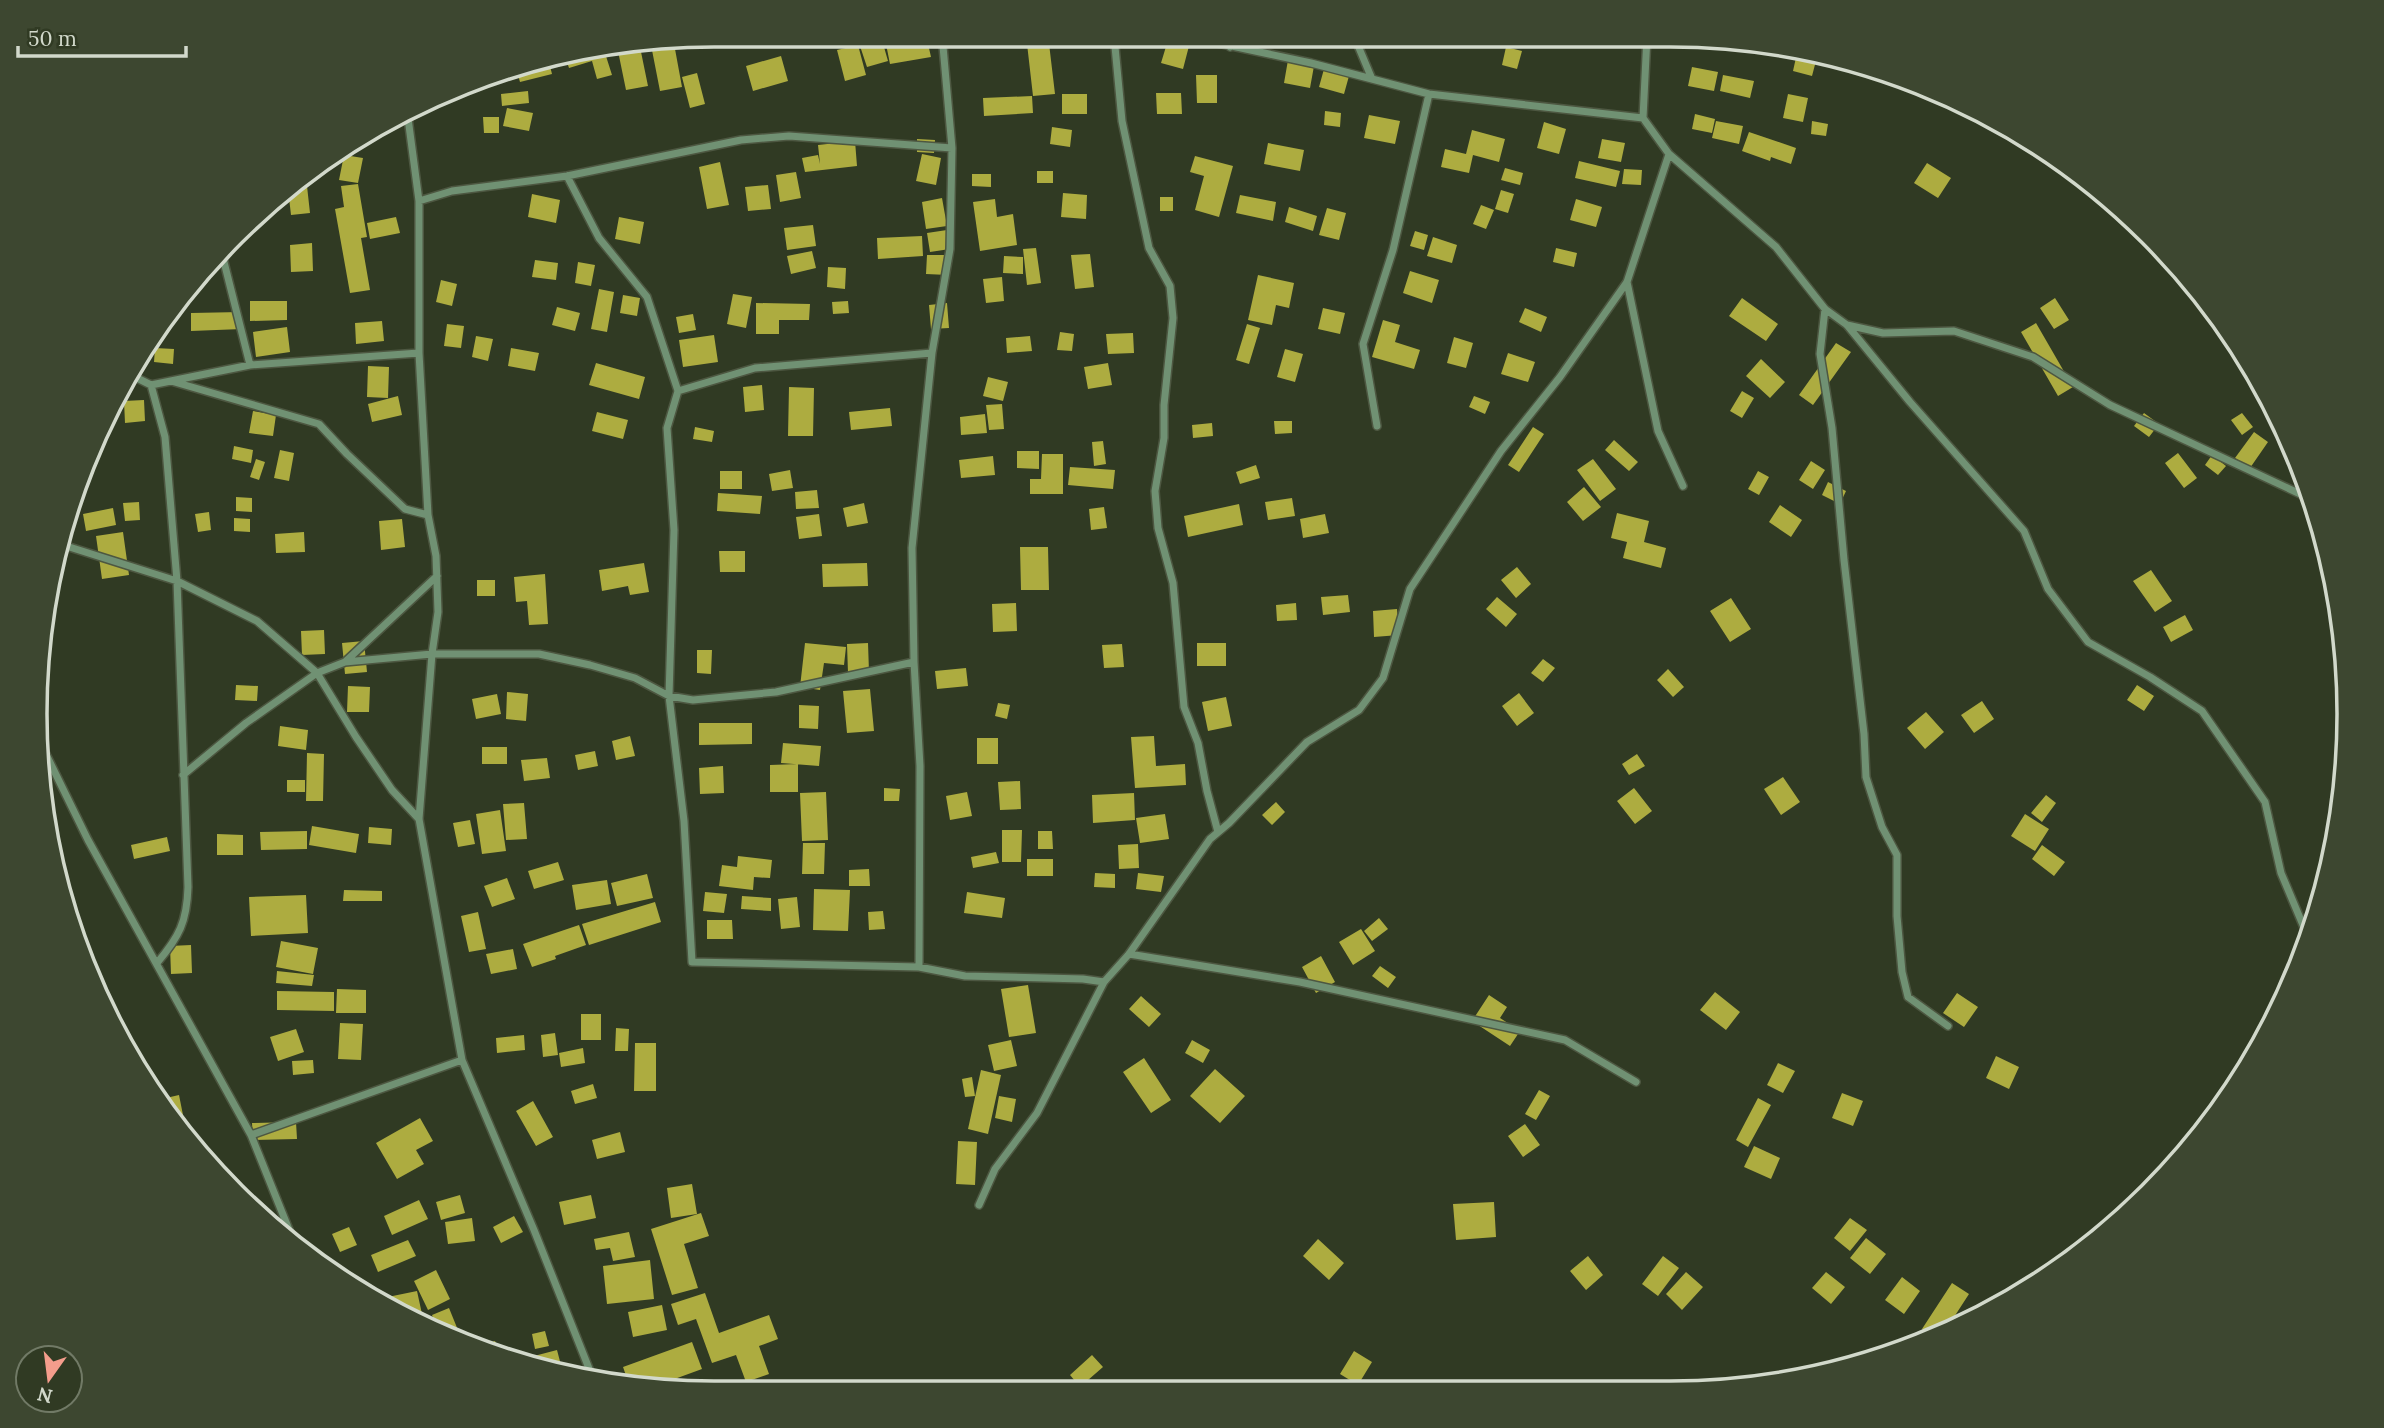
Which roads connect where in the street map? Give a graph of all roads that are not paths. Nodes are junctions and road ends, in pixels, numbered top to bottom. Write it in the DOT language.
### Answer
graph roads {
  1 [pos="943,47"];
  2 [pos="1115,47"];
  3 [pos="1230,47"];
  4 [pos="1359,47"];
  5 [pos="1646,47"];
  6 [pos="1372,79"];
  7 [pos="1429,94"];
  8 [pos="1643,118"];
  9 [pos="409,122"];
  10 [pos="952,148"];
  11 [pos="1669,154"];
  12 [pos="567,176"];
  13 [pos="419,201"];
  14 [pos="224,262"];
  15 [pos="1627,282"];
  16 [pos="1825,309"];
  17 [pos="1847,325"];
  18 [pos="419,353"];
  19 [pos="932,353"];
  20 [pos="250,365"];
  21 [pos="138,379"];
  22 [pos="171,381"];
  23 [pos="151,385"];
  24 [pos="678,391"];
  25 [pos="1377,426"];
  26 [pos="1683,486"];
  27 [pos="2298,493"];
  28 [pos="428,515"];
  29 [pos="69,547"];
  30 [pos="437,576"];
  31 [pos="177,581"];
  32 [pos="432,654"];
  33 [pos="345,662"];
  34 [pos="914,662"];
  35 [pos="317,673"];
  36 [pos="669,696"];
  37 [pos="49,761"];
  38 [pos="183,775"];
  39 [pos="419,819"];
  40 [pos="1218,832"];
  41 [pos="2302,924"];
  42 [pos="1129,954"];
  43 [pos="157,963"];
  44 [pos="919,967"];
  45 [pos="1104,982"];
  46 [pos="1948,1026"];
  47 [pos="463,1060"];
  48 [pos="1636,1082"];
  49 [pos="251,1135"];
  50 [pos="979,1205"];
  51 [pos="288,1226"];
  52 [pos="589,1369"];
  1 -- 10 [label="street"];
  2 -- 40 [label="street"];
  3 -- 6 [label="street"];
  4 -- 6 [label="street"];
  5 -- 8 [label="street"];
  6 -- 7 [label="street"];
  7 -- 8 [label="street"];
  7 -- 25 [label="street"];
  8 -- 11 [label="street"];
  9 -- 13 [label="street"];
  10 -- 12 [label="street"];
  10 -- 19 [label="street"];
  11 -- 15 [label="street"];
  11 -- 16 [label="street"];
  12 -- 13 [label="street"];
  12 -- 24 [label="street"];
  13 -- 18 [label="street"];
  14 -- 20 [label="street"];
  15 -- 26 [label="street"];
  15 -- 40 [label="street"];
  16 -- 17 [label="street"];
  16 -- 46 [label="street"];
  17 -- 27 [label="street"];
  17 -- 41 [label="street"];
  18 -- 20 [label="street"];
  18 -- 28 [label="street"];
  19 -- 24 [label="street"];
  19 -- 34 [label="street"];
  20 -- 22 [label="street"];
  21 -- 23 [label="street"];
  22 -- 23 [label="street"];
  22 -- 28 [label="street"];
  23 -- 31 [label="street"];
  24 -- 36 [label="street"];
  28 -- 30 [label="street"];
  29 -- 31 [label="street"];
  30 -- 32 [label="street"];
  30 -- 33 [label="street"];
  31 -- 35 [label="street"];
  31 -- 38 [label="street"];
  32 -- 33 [label="street"];
  32 -- 36 [label="street"];
  32 -- 39 [label="street"];
  33 -- 35 [label="street"];
  34 -- 36 [label="street"];
  34 -- 44 [label="street"];
  35 -- 38 [label="street"];
  35 -- 39 [label="street"];
  36 -- 44 [label="street"];
  37 -- 43 [label="street"];
  38 -- 43 [label="street"];
  39 -- 47 [label="street"];
  40 -- 42 [label="street"];
  42 -- 45 [label="street"];
  42 -- 48 [label="street"];
  43 -- 49 [label="street"];
  44 -- 45 [label="street"];
  45 -- 50 [label="street"];
  47 -- 49 [label="street"];
  47 -- 52 [label="street"];
  49 -- 51 [label="street"];
}
